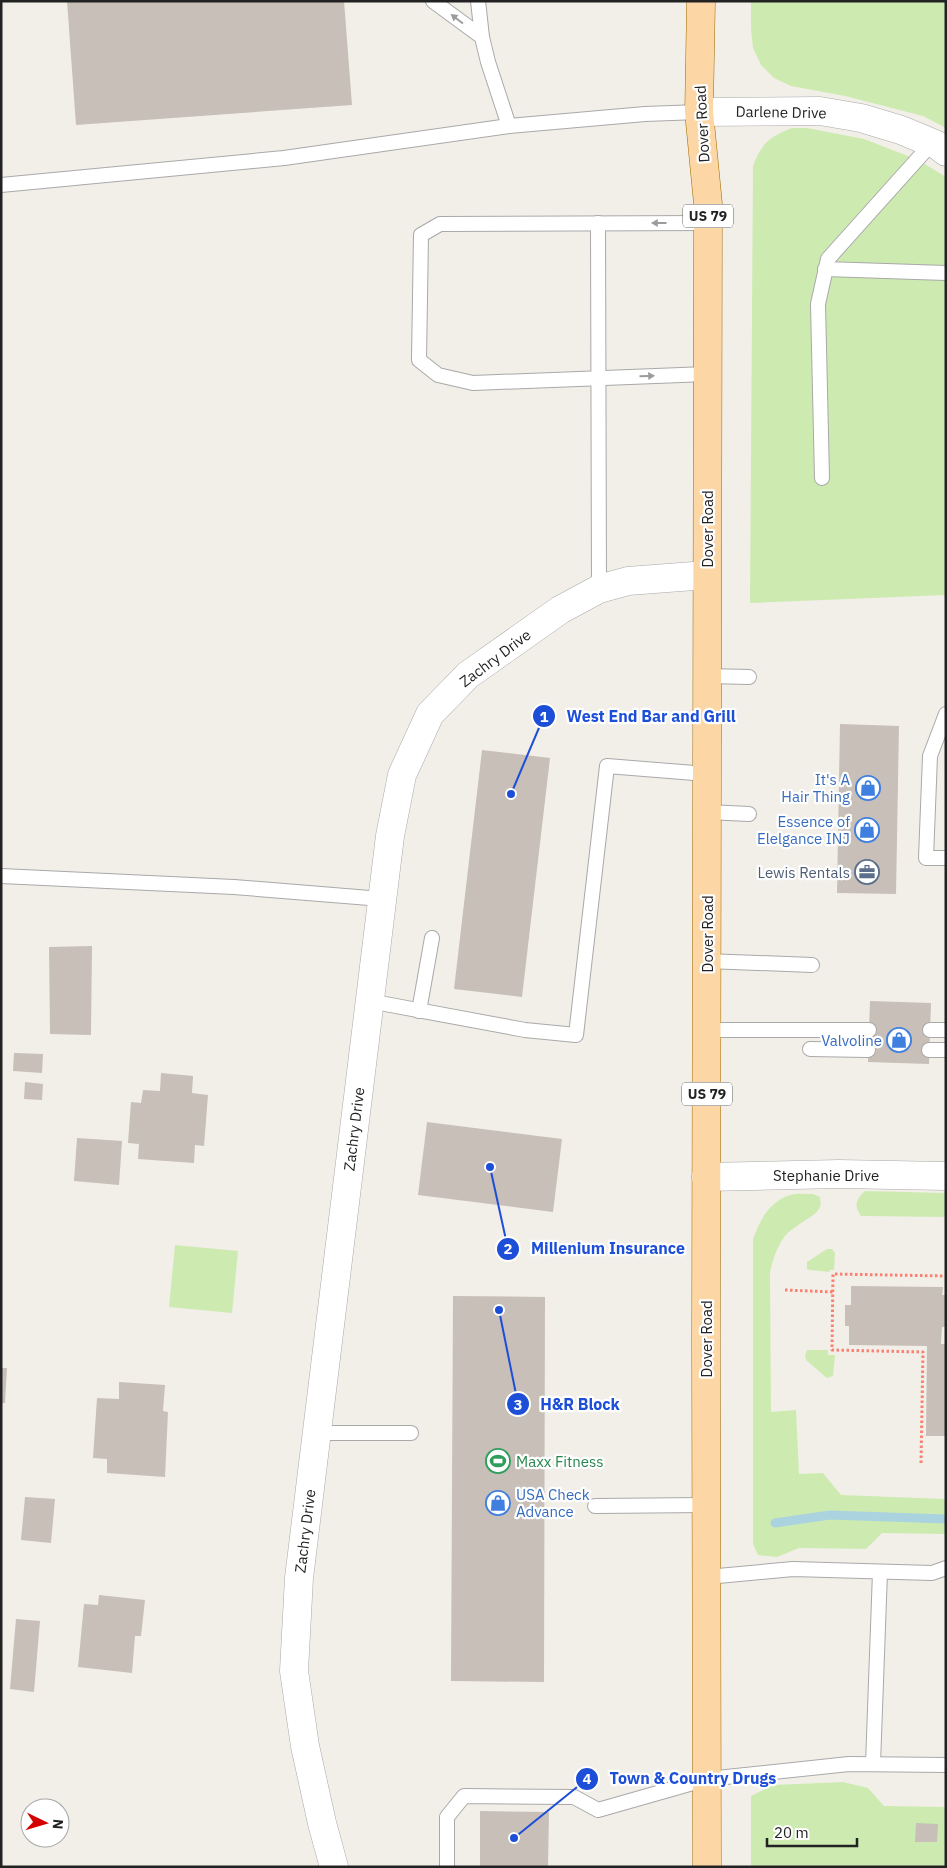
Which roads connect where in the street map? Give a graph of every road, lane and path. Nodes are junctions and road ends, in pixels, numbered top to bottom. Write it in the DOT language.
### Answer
graph roads {
  1 [pos="433,1"];
  2 [pos="478,1"];
  3 [pos="701,1"];
  4 [pos="482,37"];
  5 [pos="699,112"];
  6 [pos="510,126"];
  7 [pos="939,147"];
  8 [pos="1,185"];
  9 [pos="598,223"];
  10 [pos="708,223"];
  11 [pos="826,269"];
  12 [pos="946,273"];
  13 [pos="708,374"];
  14 [pos="598,378"];
  15 [pos="822,478"];
  16 [pos="707,575"];
  17 [pos="599,588"];
  18 [pos="707,676"];
  19 [pos="749,677"];
  20 [pos="946,714"];
  21 [pos="707,774"];
  22 [pos="706,812"];
  23 [pos="749,814"];
  24 [pos="946,858"];
  25 [pos="1,876"];
  26 [pos="382,899"];
  27 [pos="432,938"];
  28 [pos="706,961"];
  29 [pos="812,965"];
  30 [pos="370,1002"];
  31 [pos="418,1011"];
  32 [pos="707,1030"];
  33 [pos="869,1030"];
  34 [pos="930,1030"];
  35 [pos="946,1030"];
  36 [pos="810,1049"];
  37 [pos="868,1050"];
  38 [pos="929,1050"];
  39 [pos="946,1050"];
  40 [pos="946,1176"];
  41 [pos="706,1177"];
  42 [pos="946,1276"];
  43 [pos="784,1290"];
  44 [pos="833,1292"];
  45 [pos="411,1433"];
  46 [pos="317,1434"];
  47 [pos="921,1463"];
  48 [pos="595,1506"];
  49 [pos="706,1506"];
  50 [pos="946,1568"];
  51 [pos="880,1572"];
  52 [pos="706,1577"];
  53 [pos="873,1764"];
  54 [pos="946,1765"];
  55 [pos="707,1779"];
  56 [pos="334,1867"];
  57 [pos="447,1867"];
  58 [pos="707,1867"];
  4 -- 1 [label="lane, one-way"];
  2 -- 4 [label="lane"];
  3 -- 5 [label="main road, Dover Road / US 79"];
  4 -- 6 [label="lane"];
  5 -- 6 [label="lane"];
  5 -- 7 [label="street, Darlene Drive"];
  5 -- 10 [label="main road, Dover Road / US 79"];
  6 -- 8 [label="lane"];
  7 -- 11 [label="lane"];
  10 -- 9 [label="lane, one-way"];
  9 -- 14 [label="lane"];
  9 -- 14 [label="lane"];
  10 -- 13 [label="main road, Dover Road / US 79"];
  11 -- 12 [label="lane"];
  11 -- 15 [label="lane"];
  14 -- 13 [label="lane, one-way"];
  13 -- 16 [label="main road, Dover Road / US 79"];
  14 -- 17 [label="lane"];
  16 -- 17 [label="street, Zachry Drive"];
  16 -- 18 [label="main road, Dover Road / US 79"];
  17 -- 26 [label="street, Zachry Drive"];
  18 -- 19 [label="lane"];
  18 -- 21 [label="main road, Dover Road / US 79"];
  20 -- 24 [label="lane"];
  21 -- 22 [label="main road, Dover Road / US 79"];
  21 -- 31 [label="lane"];
  22 -- 23 [label="lane"];
  22 -- 28 [label="main road, Dover Road / US 79"];
  25 -- 26 [label="lane"];
  26 -- 30 [label="street, Zachry Drive"];
  27 -- 31 [label="lane"];
  28 -- 29 [label="lane"];
  28 -- 32 [label="main road, Dover Road / US 79"];
  30 -- 31 [label="lane"];
  30 -- 46 [label="street, Zachry Drive"];
  32 -- 33 [label="lane"];
  32 -- 41 [label="main road, Dover Road / US 79"];
  34 -- 35 [label="lane"];
  36 -- 37 [label="lane"];
  38 -- 39 [label="lane"];
  40 -- 41 [label="street, Stephanie Drive"];
  41 -- 49 [label="main road, Dover Road / US 79"];
  42 -- 44 [label="path"];
  43 -- 44 [label="path"];
  44 -- 47 [label="path"];
  45 -- 46 [label="lane"];
  46 -- 56 [label="street, Zachry Drive"];
  48 -- 49 [label="lane"];
  49 -- 52 [label="main road, Dover Road / US 79"];
  50 -- 51 [label="lane"];
  51 -- 52 [label="lane"];
  51 -- 53 [label="lane"];
  52 -- 55 [label="main road, Dover Road / US 79"];
  53 -- 54 [label="lane"];
  53 -- 55 [label="lane"];
  55 -- 57 [label="lane"];
  55 -- 58 [label="main road, Dover Road / US 79"];
}
